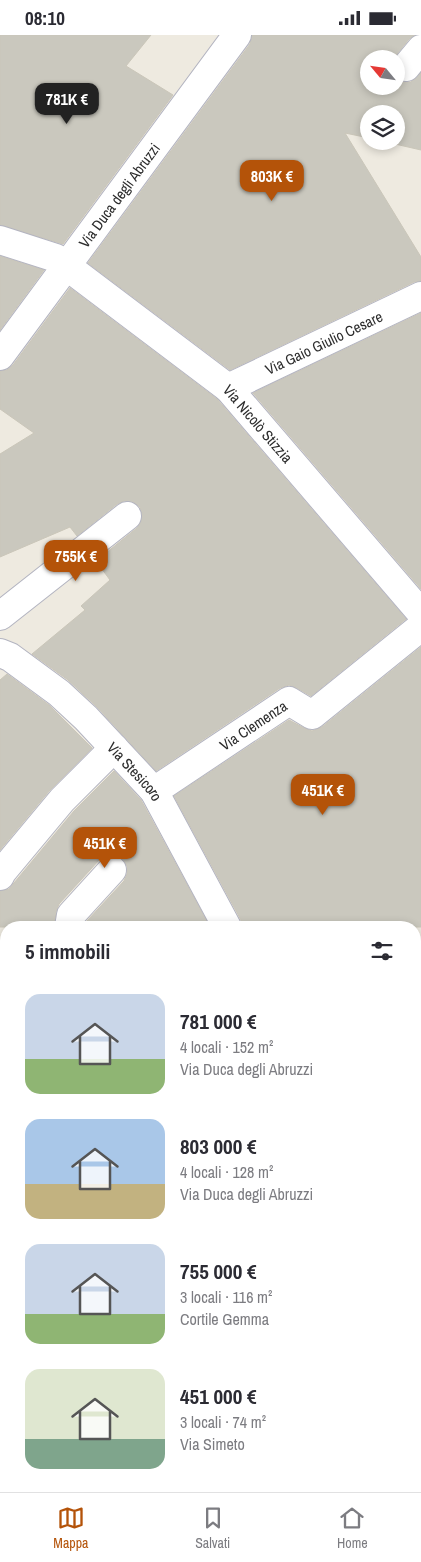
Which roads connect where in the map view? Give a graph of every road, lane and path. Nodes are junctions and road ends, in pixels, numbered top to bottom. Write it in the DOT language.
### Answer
graph roads {
  1 [pos="237,35"];
  2 [pos="0,240"];
  3 [pos="67,265"];
  4 [pos="421,296"];
  5 [pos="0,356"];
  6 [pos="228,388"];
  7 [pos="127,516"];
  8 [pos="421,613"];
  9 [pos="0,615"];
  10 [pos="421,627"];
  11 [pos="0,653"];
  12 [pos="114,748"];
  13 [pos="154,791"];
  14 [pos="112,870"];
  15 [pos="0,876"];
  16 [pos="70,921"];
  17 [pos="224,921"];
  1 -- 3 [label="street, Via Duca degli Abruzzi"];
  2 -- 3 [label="street, Via Nicolò Stizzia"];
  3 -- 5 [label="street, Via Duca degli Abruzzi"];
  3 -- 6 [label="street, Via Nicolò Stizzia"];
  4 -- 6 [label="street, Via Gaio Giulio Cesare"];
  6 -- 8 [label="street, Via Nicolò Stizzia"];
  7 -- 9 [label="street"];
  10 -- 13 [label="street, Via Clemenza"];
  11 -- 12 [label="street, Via Stesicoro"];
  12 -- 13 [label="street, Via Stesicoro"];
  12 -- 15 [label="street"];
  13 -- 17 [label="street, Via Stesicoro"];
  14 -- 16 [label="street"];
}
